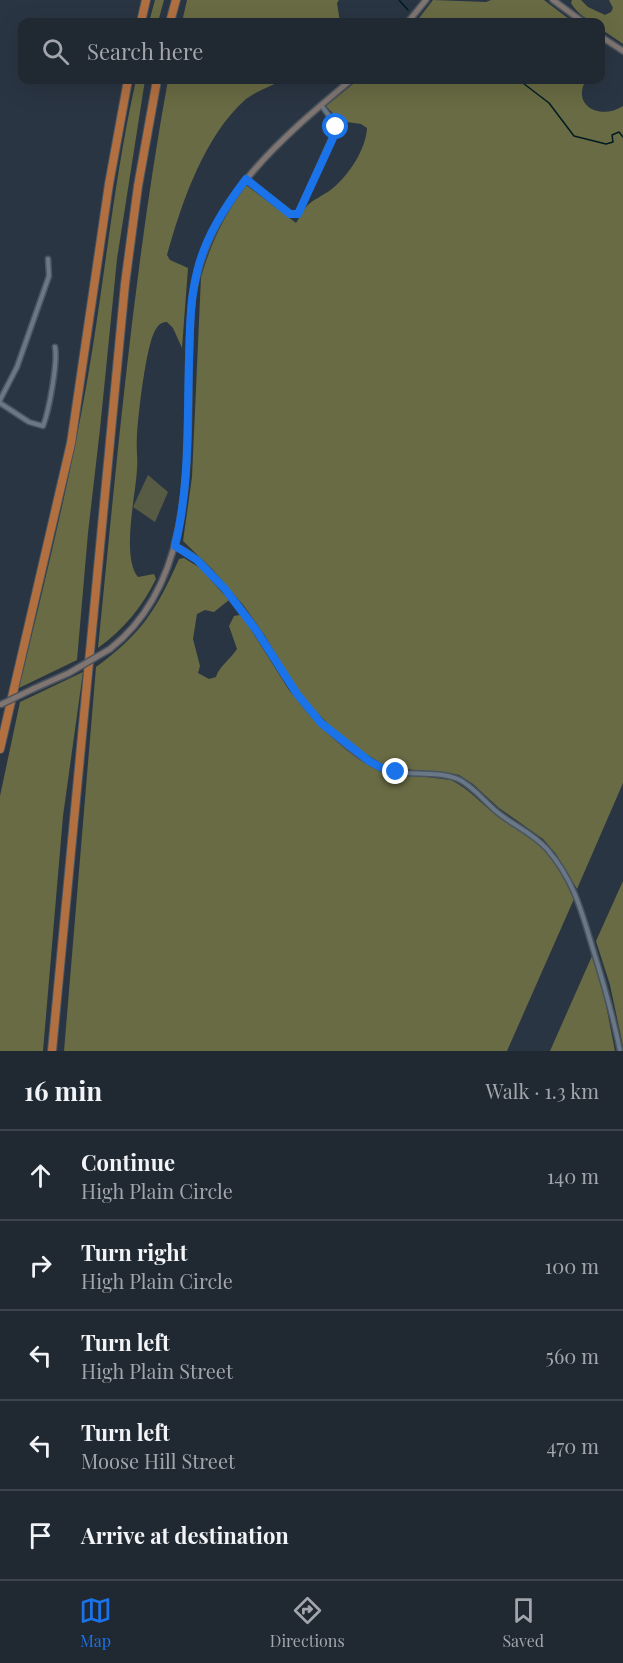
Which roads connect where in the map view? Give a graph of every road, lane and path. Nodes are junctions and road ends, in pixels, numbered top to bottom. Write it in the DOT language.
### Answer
graph roads {
  1 [pos="146,0"];
  2 [pos="176,0"];
  3 [pos="426,0"];
  4 [pos="557,1"];
  5 [pos="142,18"];
  6 [pos="171,18"];
  7 [pos="411,18"];
  8 [pos="578,18"];
  9 [pos="605,39"];
  10 [pos="623,51"];
  11 [pos="127,84"];
  12 [pos="156,84"];
  13 [pos="346,84"];
  14 [pos="321,105"];
  15 [pos="246,179"];
  16 [pos="48,259"];
  17 [pos="55,347"];
  18 [pos="0,401"];
  19 [pos="175,546"];
  20 [pos="0,705"];
  21 [pos="0,749"];
  22 [pos="52,1051"];
  23 [pos="620,1051"];
  1 -- 5 [label="highway"];
  2 -- 6 [label="highway"];
  3 -- 7 [label="main road"];
  4 -- 8 [label="main road"];
  9 -- 10 [label="main road"];
  11 -- 21 [label="highway"];
  12 -- 22 [label="highway"];
  13 -- 14 [label="main road"];
  14 -- 15 [label="main road"];
  14 -- 15 [label="street"];
  15 -- 19 [label="main road"];
  16 -- 18 [label="street"];
  17 -- 18 [label="street"];
  19 -- 20 [label="main road, bridge"];
  19 -- 23 [label="street"];
}
